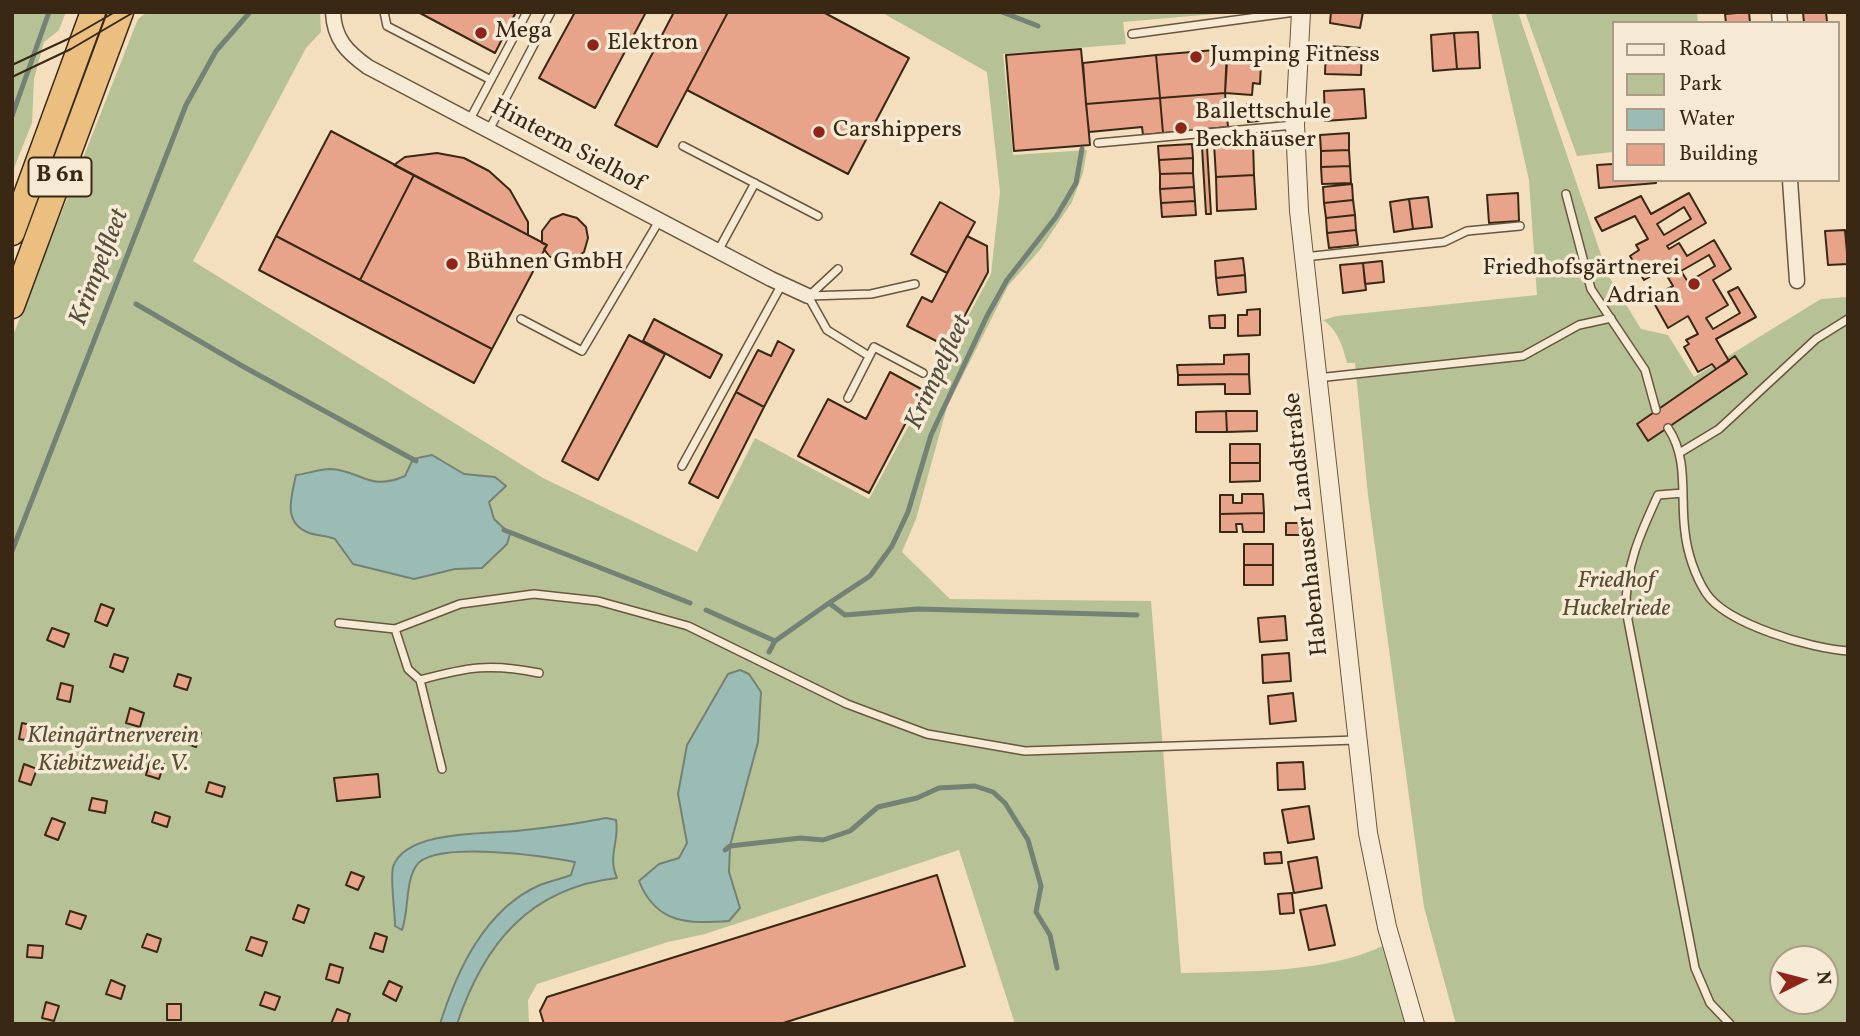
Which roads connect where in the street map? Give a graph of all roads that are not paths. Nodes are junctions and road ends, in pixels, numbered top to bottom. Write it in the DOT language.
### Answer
graph roads {
  1 [pos="93,12"];
  2 [pos="121,12"];
  3 [pos="333,12"];
  4 [pos="384,12"];
  5 [pos="527,12"];
  6 [pos="551,12"];
  7 [pos="1295,12"];
  8 [pos="1301,12"];
  9 [pos="1132,34"];
  10 [pos="491,80"];
  11 [pos="468,121"];
  12 [pos="1295,125"];
  13 [pos="488,132"];
  14 [pos="1098,143"];
  15 [pos="683,146"];
  16 [pos="1790,182"];
  17 [pos="755,183"];
  18 [pos="1566,194"];
  19 [pos="818,216"];
  20 [pos="659,221"];
  21 [pos="1520,226"];
  22 [pos="12,233"];
  23 [pos="718,252"];
  24 [pos="1304,257"];
  25 [pos="838,269"];
  26 [pos="1797,281"];
  27 [pos="782,284"];
  28 [pos="915,284"];
  29 [pos="808,296"];
  30 [pos="12,306"];
  31 [pos="1611,318"];
  32 [pos="521,319"];
  33 [pos="1848,319"];
  34 [pos="869,356"];
  35 [pos="923,373"];
  36 [pos="1317,379"];
  37 [pos="848,398"];
  38 [pos="1656,410"];
  39 [pos="1668,428"];
  40 [pos="1681,452"];
  41 [pos="682,466"];
  42 [pos="1683,493"];
  43 [pos="339,623"];
  44 [pos="395,629"];
  45 [pos="1848,651"];
  46 [pos="539,673"];
  47 [pos="420,680"];
  48 [pos="1357,740"];
  49 [pos="442,769"];
  50 [pos="1415,1024"];
  51 [pos="1730,1024"];
  1 -- 22 [label="highway, B 6n"];
  2 -- 30 [label="highway, B 6n"];
  3 -- 11 [label="street, Hinterm Sielhof"];
  4 -- 10 [label="lane"];
  5 -- 10 [label="lane"];
  6 -- 13 [label="lane"];
  7 -- 9 [label="lane"];
  8 -- 12 [label="street, Habenhauser Landstraße"];
  10 -- 11 [label="lane"];
  11 -- 13 [label="street, Hinterm Sielhof"];
  12 -- 14 [label="lane"];
  12 -- 24 [label="street, Habenhauser Landstraße"];
  13 -- 20 [label="street, Hinterm Sielhof"];
  15 -- 17 [label="lane"];
  16 -- 26 [label="street"];
  17 -- 19 [label="lane"];
  17 -- 23 [label="lane"];
  18 -- 31 [label="lane"];
  20 -- 23 [label="street, Hinterm Sielhof"];
  20 -- 32 [label="lane"];
  21 -- 24 [label="lane"];
  23 -- 27 [label="street, Hinterm Sielhof"];
  24 -- 36 [label="street, Habenhauser Landstraße"];
  25 -- 29 [label="lane"];
  27 -- 29 [label="street, Hinterm Sielhof"];
  27 -- 41 [label="lane"];
  28 -- 29 [label="lane"];
  29 -- 34 [label="lane"];
  31 -- 36 [label="lane"];
  31 -- 38 [label="lane"];
  33 -- 40 [label="lane"];
  34 -- 35 [label="lane"];
  34 -- 37 [label="lane"];
  36 -- 48 [label="street, Habenhauser Landstraße"];
  39 -- 40 [label="lane"];
  40 -- 42 [label="lane"];
  42 -- 45 [label="lane"];
  42 -- 51 [label="lane"];
  43 -- 44 [label="lane"];
  44 -- 47 [label="lane"];
  44 -- 48 [label="lane"];
  46 -- 47 [label="lane"];
  47 -- 49 [label="lane"];
  48 -- 50 [label="street, Habenhauser Landstraße"];
}
